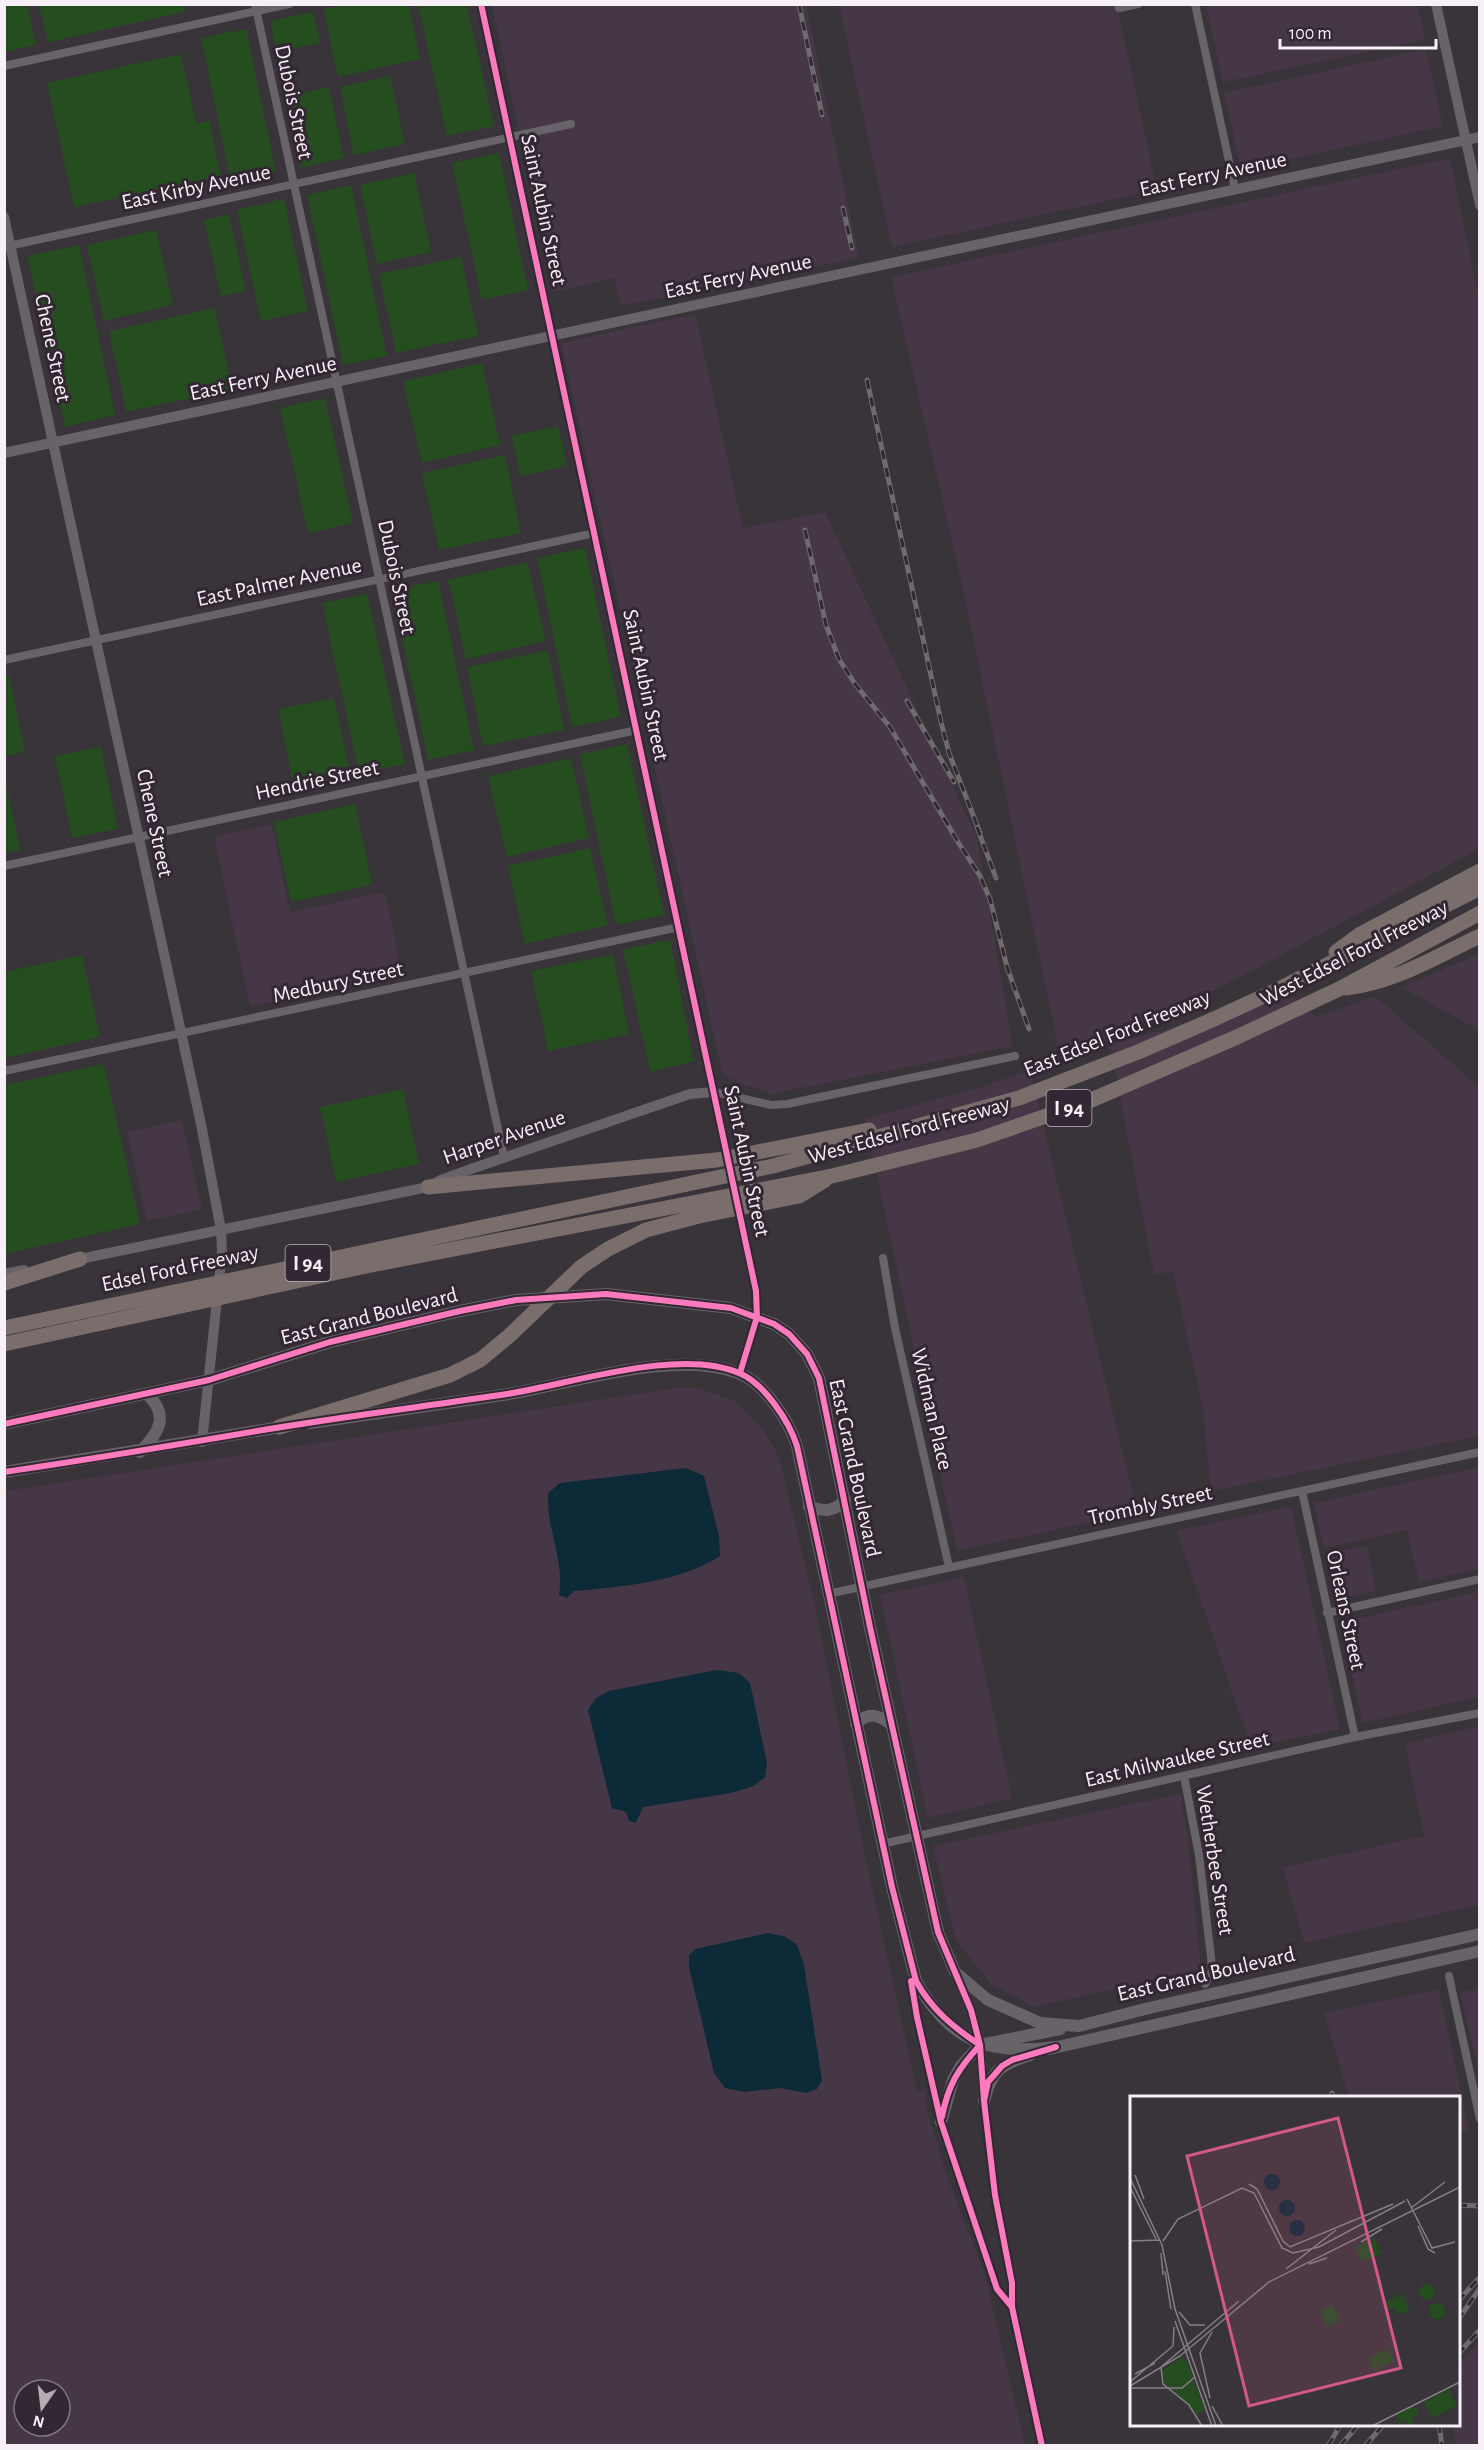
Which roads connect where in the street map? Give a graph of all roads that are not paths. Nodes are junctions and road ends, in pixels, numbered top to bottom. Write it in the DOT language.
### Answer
graph roads {
  1 [pos="290,4"];
  2 [pos="481,4"];
  3 [pos="1138,4"];
  4 [pos="1195,4"];
  5 [pos="1436,4"];
  6 [pos="256,8"];
  7 [pos="1119,8"];
  8 [pos="4,66"];
  9 [pos="572,124"];
  10 [pos="1479,137"];
  11 [pos="510,138"];
  12 [pos="1465,140"];
  13 [pos="293,184"];
  14 [pos="1235,189"];
  15 [pos="1479,206"];
  16 [pos="4,217"];
  17 [pos="8,246"];
  18 [pos="551,335"];
  19 [pos="336,382"];
  20 [pos="53,443"];
  21 [pos="4,453"];
  22 [pos="596,533"];
  23 [pos="379,579"];
  24 [pos="96,640"];
  25 [pos="4,660"];
  26 [pos="637,730"];
  27 [pos="421,776"];
  28 [pos="138,837"];
  29 [pos="4,866"];
  30 [pos="1479,871"];
  31 [pos="1479,888"];
  32 [pos="1479,913"];
  33 [pos="679,927"];
  34 [pos="1479,936"];
  35 [pos="1323,966"];
  36 [pos="464,973"];
  37 [pos="1339,989"];
  38 [pos="181,1034"];
  39 [pos="1015,1056"];
  40 [pos="4,1071"];
  41 [pos="714,1092"];
  42 [pos="1019,1098"];
  43 [pos="504,1158"];
  44 [pos="832,1176"];
  45 [pos="428,1187"];
  46 [pos="613,1201"];
  47 [pos="594,1221"];
  48 [pos="221,1230"];
  49 [pos="883,1258"];
  50 [pos="80,1259"];
  51 [pos="4,1274"];
  52 [pos="4,1283"];
  53 [pos="757,1317"];
  54 [pos="4,1328"];
  55 [pos="4,1344"];
  56 [pos="740,1373"];
  57 [pos="209,1380"];
  58 [pos="147,1394"];
  59 [pos="4,1424"];
  60 [pos="279,1427"];
  61 [pos="202,1442"];
  62 [pos="140,1452"];
  63 [pos="1479,1452"];
  64 [pos="4,1472"];
  65 [pos="1302,1491"];
  66 [pos="845,1500"];
  67 [pos="809,1506"];
  68 [pos="949,1567"];
  69 [pos="1479,1579"];
  70 [pos="862,1586"];
  71 [pos="828,1594"];
  72 [pos="1328,1613"];
  73 [pos="1479,1713"];
  74 [pos="856,1724"];
  75 [pos="892,1725"];
  76 [pos="1355,1737"];
  77 [pos="1184,1776"];
  78 [pos="917,1836"];
  79 [pos="882,1844"];
  80 [pos="1479,1934"];
  81 [pos="1479,1951"];
  82 [pos="955,1972"];
  83 [pos="1449,1976"];
  84 [pos="1205,1984"];
  85 [pos="1078,2026"];
  86 [pos="980,2045"];
  87 [pos="1056,2047"];
  88 [pos="984,2101"];
  89 [pos="1479,2119"];
  90 [pos="941,2122"];
  1 -- 6 [label="street"];
  2 -- 11 [label="street, Saint Aubin Street"];
  3 -- 7 [label="street"];
  4 -- 14 [label="street"];
  5 -- 12 [label="street"];
  6 -- 8 [label="street"];
  6 -- 13 [label="street, Dubois Street"];
  9 -- 11 [label="street, East Kirby Avenue"];
  10 -- 12 [label="street, East Ferry Avenue"];
  11 -- 13 [label="street, East Kirby Avenue"];
  11 -- 18 [label="street, Saint Aubin Street"];
  12 -- 14 [label="street, East Ferry Avenue"];
  12 -- 15 [label="street"];
  13 -- 17 [label="street, East Kirby Avenue"];
  13 -- 19 [label="street, Dubois Street"];
  14 -- 18 [label="street, East Ferry Avenue"];
  16 -- 17 [label="street, Chene Street"];
  17 -- 20 [label="street, Chene Street"];
  18 -- 19 [label="street, East Ferry Avenue"];
  18 -- 22 [label="street, Saint Aubin Street"];
  19 -- 20 [label="street, East Ferry Avenue"];
  19 -- 23 [label="street, Dubois Street"];
  20 -- 21 [label="street, East Ferry Avenue"];
  20 -- 24 [label="street, Chene Street"];
  22 -- 23 [label="street, East Palmer Avenue"];
  22 -- 26 [label="street, Saint Aubin Street"];
  23 -- 24 [label="street, East Palmer Avenue"];
  23 -- 27 [label="street, Dubois Street"];
  24 -- 25 [label="street, East Palmer Avenue"];
  24 -- 28 [label="street, Chene Street"];
  26 -- 27 [label="street, Hendrie Street"];
  26 -- 33 [label="street, Saint Aubin Street"];
  27 -- 28 [label="street, Hendrie Street"];
  27 -- 36 [label="street, Dubois Street"];
  28 -- 29 [label="street, Hendrie Street"];
  28 -- 38 [label="street, Chene Street"];
  30 -- 35 [label="highway"];
  31 -- 35 [label="highway, East Edsel Ford Freeway / I 94"];
  32 -- 37 [label="highway, West Edsel Ford Freeway / I 94"];
  33 -- 36 [label="street, Medbury Street"];
  33 -- 41 [label="street, Saint Aubin Street"];
  34 -- 37 [label="highway"];
  35 -- 42 [label="highway, East Edsel Ford Freeway / I 94"];
  36 -- 38 [label="street, Medbury Street"];
  36 -- 43 [label="street, Dubois Street"];
  37 -- 44 [label="highway, West Edsel Ford Freeway / I 94"];
  38 -- 40 [label="street, Medbury Street"];
  38 -- 48 [label="street, Chene Street"];
  39 -- 41 [label="street, Harper Avenue"];
  41 -- 43 [label="street, Harper Avenue"];
  41 -- 53 [label="street, Saint Aubin Street"];
  42 -- 45 [label="highway"];
  42 -- 46 [label="highway, East Edsel Ford Freeway / I 94"];
  43 -- 45 [label="street, Harper Avenue"];
  44 -- 47 [label="highway, West Edsel Ford Freeway / I 94"];
  44 -- 60 [label="highway"];
  45 -- 48 [label="street, Harper Avenue"];
  46 -- 54 [label="highway, Edsel Ford Freeway / I 94"];
  47 -- 55 [label="highway, Edsel Ford Freeway / I 94"];
  48 -- 50 [label="street, Harper Avenue"];
  48 -- 57 [label="street, Chene Street"];
  49 -- 68 [label="street, Widman Place"];
  50 -- 51 [label="street, Harper Avenue"];
  50 -- 52 [label="highway"];
  53 -- 56 [label="street, Saint Aubin Street"];
  53 -- 57 [label="main road, East Grand Boulevard"];
  53 -- 66 [label="main road, East Grand Boulevard"];
  56 -- 60 [label="main road"];
  56 -- 67 [label="main road"];
  57 -- 58 [label="main road, East Grand Boulevard"];
  57 -- 61 [label="street, Chene Street"];
  58 -- 59 [label="main road, East Grand Boulevard"];
  58 -- 62 [label="main road"];
  60 -- 61 [label="main road"];
  61 -- 62 [label="main road"];
  62 -- 64 [label="main road"];
  63 -- 65 [label="street, Trombly Street"];
  65 -- 68 [label="street, Trombly Street"];
  65 -- 72 [label="street, Orleans Street"];
  66 -- 67 [label="main road"];
  66 -- 70 [label="main road, East Grand Boulevard"];
  67 -- 71 [label="main road"];
  68 -- 70 [label="street, Trombly Street"];
  69 -- 72 [label="street"];
  70 -- 71 [label="street, Trombly Street"];
  70 -- 75 [label="main road, East Grand Boulevard"];
  71 -- 74 [label="main road"];
  72 -- 76 [label="street, Orleans Street"];
  73 -- 76 [label="street, East Milwaukee Street"];
  74 -- 75 [label="main road"];
  74 -- 79 [label="main road"];
  75 -- 78 [label="main road, East Grand Boulevard"];
  76 -- 77 [label="street, East Milwaukee Street"];
  77 -- 78 [label="street, East Milwaukee Street"];
  77 -- 84 [label="street, Wetherbee Street"];
  78 -- 79 [label="street, East Milwaukee Street"];
  78 -- 82 [label="main road, East Grand Boulevard"];
  79 -- 86 [label="main road"];
  80 -- 85 [label="main road, East Grand Boulevard"];
  81 -- 87 [label="main road, East Grand Boulevard"];
  82 -- 85 [label="main road, East Grand Boulevard"];
  82 -- 86 [label="street"];
  83 -- 89 [label="street"];
  85 -- 86 [label="main road"];
  86 -- 87 [label="main road"];
  86 -- 88 [label="street"];
  86 -- 90 [label="main road"];
  87 -- 88 [label="main road"];
}
